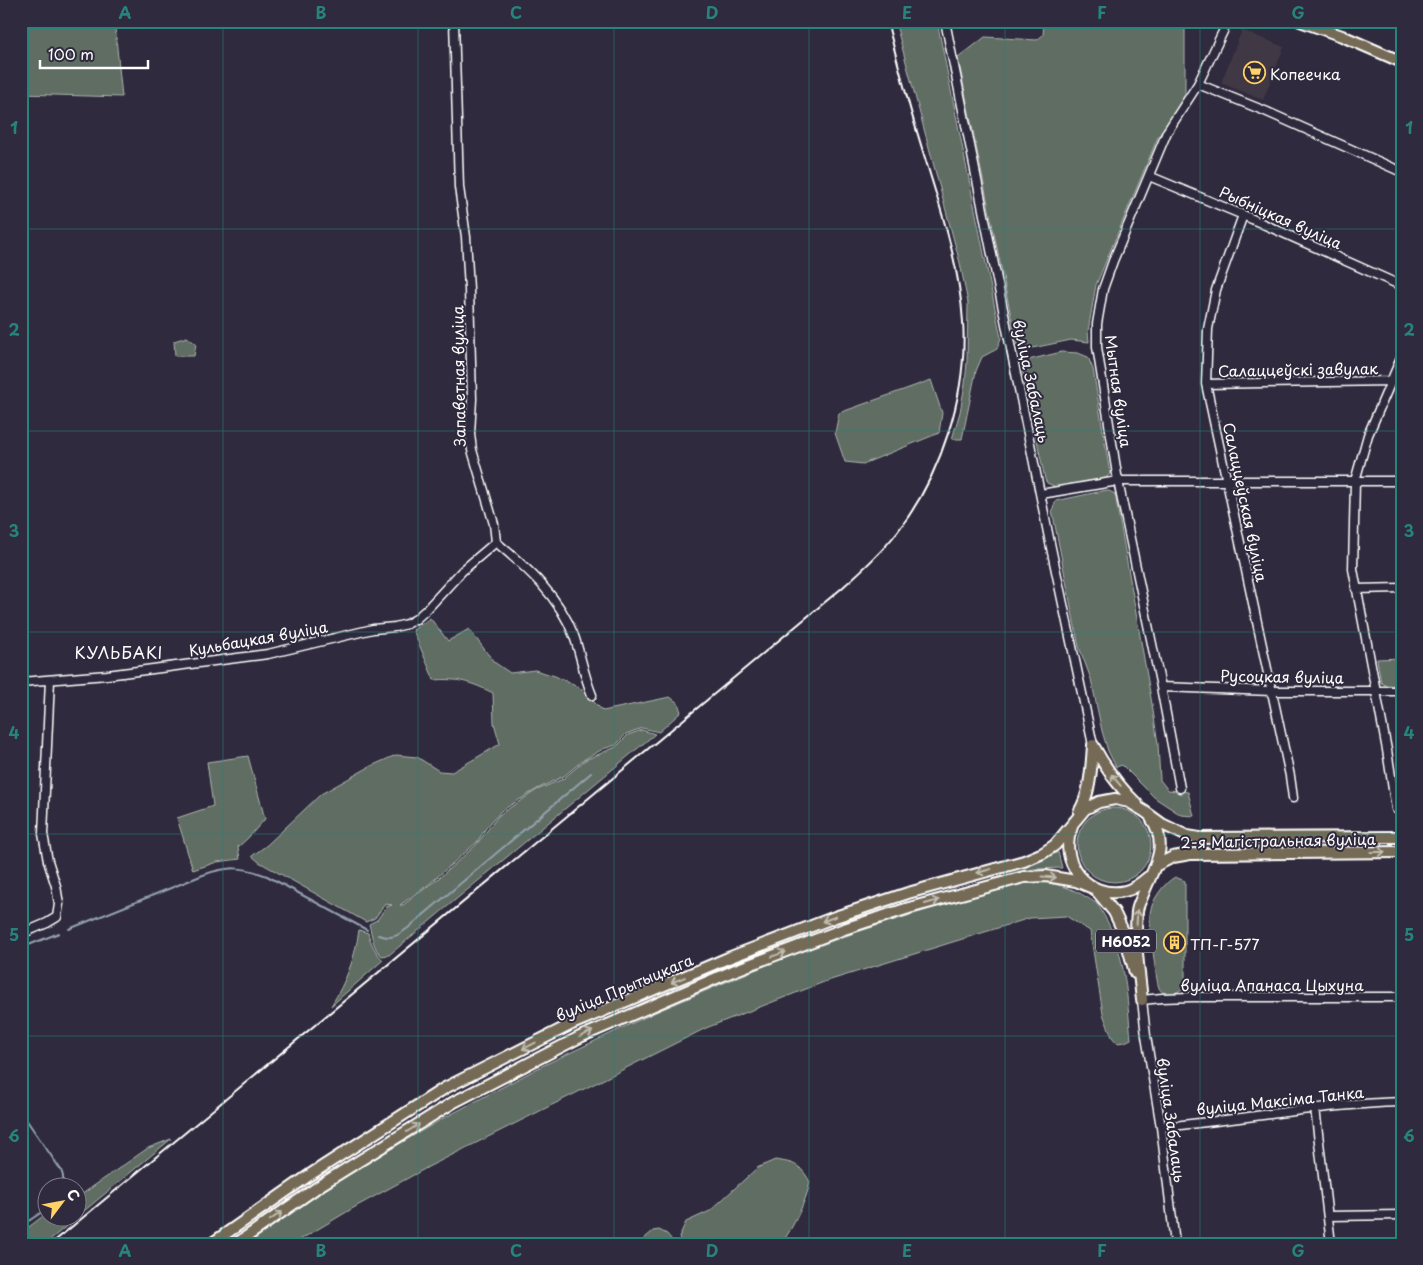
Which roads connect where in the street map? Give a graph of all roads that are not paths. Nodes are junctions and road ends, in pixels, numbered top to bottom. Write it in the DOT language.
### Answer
graph roads {
  1 [pos="454,21"];
  2 [pos="945,21"];
  3 [pos="1228,21"];
  4 [pos="1300,21"];
  5 [pos="1402,62"];
  6 [pos="1198,84"];
  7 [pos="1402,172"];
  8 [pos="1149,176"];
  9 [pos="1243,215"];
  10 [pos="1402,286"];
  11 [pos="1402,356"];
  12 [pos="1391,381"];
  13 [pos="1206,384"];
  14 [pos="1228,481"];
  15 [pos="1355,481"];
  16 [pos="1402,481"];
  17 [pos="1118,482"];
  18 [pos="1041,494"];
  19 [pos="496,542"];
  20 [pos="1402,588"];
  21 [pos="1356,589"];
  22 [pos="50,680"];
  23 [pos="21,682"];
  24 [pos="1161,687"];
  25 [pos="1375,690"];
  26 [pos="1402,691"];
  27 [pos="1272,692"];
  28 [pos="592,695"];
  29 [pos="1093,746"];
  30 [pos="1180,788"];
  31 [pos="1293,798"];
  32 [pos="1396,809"];
  33 [pos="1144,811"];
  34 [pos="1075,821"];
  35 [pos="1402,837"];
  36 [pos="1402,852"];
  37 [pos="1157,865"];
  38 [pos="1095,888"];
  39 [pos="21,934"];
  40 [pos="1402,997"];
  41 [pos="1142,1000"];
  42 [pos="1402,1102"];
  43 [pos="1315,1108"];
  44 [pos="1161,1127"];
  45 [pos="1402,1215"];
  46 [pos="1328,1216"];
  47 [pos="211,1244"];
  48 [pos="236,1244"];
  49 [pos="1175,1244"];
  50 [pos="1331,1244"];
  1 -- 19 [label="street, Запаветная вуліца"];
  2 -- 18 [label="street, вуліца Забалаць / Н6052"];
  3 -- 6 [label="street, Мытная вуліца"];
  4 -- 5 [label="main road"];
  6 -- 7 [label="street"];
  6 -- 8 [label="street, Мытная вуліца"];
  8 -- 9 [label="street, Рыбніцкая вуліца"];
  8 -- 17 [label="street, Мытная вуліца"];
  9 -- 10 [label="street, Рыбніцкая вуліца"];
  9 -- 13 [label="street, Салаццеўская вуліца"];
  11 -- 12 [label="street"];
  12 -- 13 [label="street, Салаццеўскі завулак"];
  12 -- 15 [label="street"];
  13 -- 14 [label="street, Салаццеўская вуліца"];
  14 -- 15 [label="street"];
  14 -- 17 [label="street"];
  14 -- 27 [label="street, Салаццеўская вуліца"];
  15 -- 16 [label="street"];
  15 -- 21 [label="street"];
  17 -- 18 [label="street"];
  17 -- 24 [label="street, Мытная вуліца"];
  18 -- 29 [label="street, вуліца Забалаць / Н6052"];
  19 -- 22 [label="street, Кульбацкая вуліца"];
  19 -- 28 [label="street"];
  20 -- 21 [label="street"];
  21 -- 25 [label="street"];
  22 -- 23 [label="street, Кульбацкая вуліца"];
  22 -- 39 [label="street"];
  24 -- 27 [label="street, Русоцкая вуліца"];
  24 -- 30 [label="street, Мытная вуліца"];
  25 -- 26 [label="street, Русоцкая вуліца"];
  25 -- 27 [label="street, Русоцкая вуліца"];
  25 -- 32 [label="street"];
  27 -- 31 [label="street, Салаццеўская вуліца"];
  33 -- 29 [label="main road, Н6052, one-way"];
  29 -- 34 [label="main road, Н6052"];
  33 -- 34 [label="main road, Н6052"];
  33 -- 35 [label="main road, 2-я Магістральная вуліца"];
  33 -- 37 [label="main road, Н6052"];
  34 -- 38 [label="main road, Н6052"];
  34 -- 47 [label="main road, вуліца Прытыцкага, one-way"];
  37 -- 36 [label="main road, 2-я Магістральная вуліца, one-way"];
  37 -- 38 [label="main road"];
  41 -- 37 [label="main road, Н6052, one-way"];
  38 -- 41 [label="main road, Н6052"];
  48 -- 38 [label="main road, вуліца Прытыцкага, one-way"];
  40 -- 41 [label="street, вуліца Апанаса Цыхуна"];
  41 -- 44 [label="street, вуліца Забалаць / Н6052"];
  42 -- 43 [label="street, вуліца Максіма Танка"];
  43 -- 44 [label="street, вуліца Максіма Танка"];
  43 -- 46 [label="street"];
  44 -- 49 [label="street, вуліца Забалаць / Н6052"];
  45 -- 46 [label="street"];
  46 -- 50 [label="street"];
}
